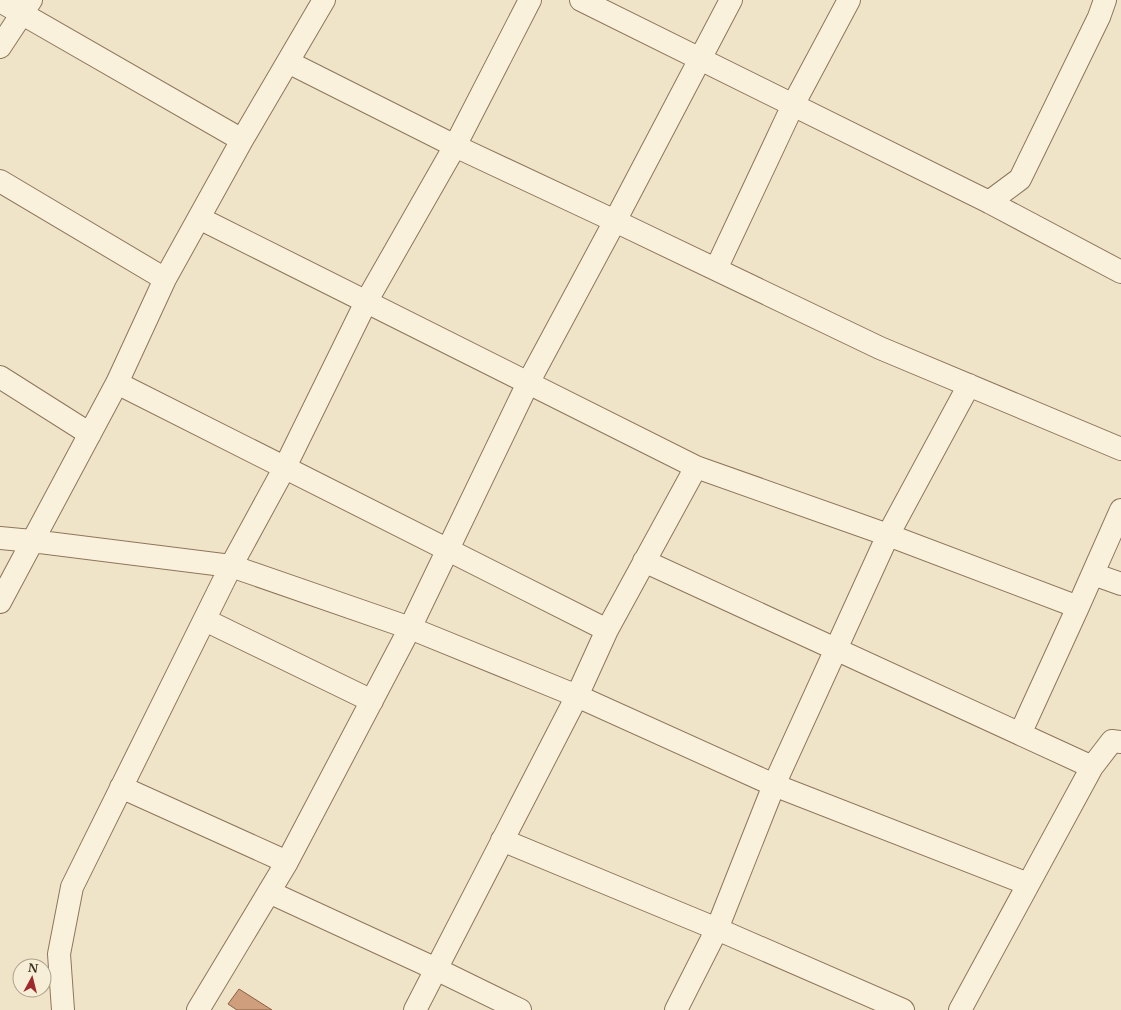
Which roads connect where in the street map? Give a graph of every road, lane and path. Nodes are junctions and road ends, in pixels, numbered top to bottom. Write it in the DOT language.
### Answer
graph roads {
  1 [pos="0,0"];
  2 [pos="324,0"];
  3 [pos="530,0"];
  4 [pos="581,0"];
  5 [pos="732,0"];
  6 [pos="849,0"];
  7 [pos="1104,0"];
  8 [pos="26,7"];
  9 [pos="0,47"];
  10 [pos="700,59"];
  11 [pos="288,62"];
  12 [pos="793,105"];
  13 [pos="242,140"];
  14 [pos="455,146"];
  15 [pos="0,181"];
  16 [pos="989,202"];
  17 [pos="199,218"];
  18 [pos="615,221"];
  19 [pos="716,270"];
  20 [pos="1121,272"];
  21 [pos="165,279"];
  22 [pos="366,302"];
  23 [pos="0,377"];
  24 [pos="117,383"];
  25 [pos="528,383"];
  26 [pos="969,385"];
  27 [pos="90,434"];
  28 [pos="1121,449"];
  29 [pos="285,467"];
  30 [pos="696,467"];
  31 [pos="1121,510"];
  32 [pos="888,535"];
  33 [pos="0,538"];
  34 [pos="32,541"];
  35 [pos="448,550"];
  36 [pos="644,562"];
  37 [pos="231,566"];
  38 [pos="1093,574"];
  39 [pos="1121,584"];
  40 [pos="0,602"];
  41 [pos="1078,608"];
  42 [pos="205,620"];
  43 [pos="410,628"];
  44 [pos="607,630"];
  45 [pos="836,650"];
  46 [pos="577,696"];
  47 [pos="372,701"];
  48 [pos="1020,734"];
  49 [pos="1121,742"];
  50 [pos="1092,767"];
  51 [pos="774,785"];
  52 [pos="121,787"];
  53 [pos="502,840"];
  54 [pos="287,862"];
  55 [pos="1028,884"];
  56 [pos="269,892"];
  57 [pos="717,929"];
  58 [pos="436,969"];
  59 [pos="63,1010"];
  60 [pos="198,1010"];
  61 [pos="415,1010"];
  62 [pos="520,1010"];
  63 [pos="676,1010"];
  64 [pos="904,1010"];
  65 [pos="960,1010"];
  1 -- 8 [label="street"];
  2 -- 11 [label="street"];
  3 -- 14 [label="street"];
  4 -- 10 [label="street"];
  5 -- 10 [label="street"];
  6 -- 12 [label="street"];
  7 -- 16 [label="street"];
  8 -- 9 [label="street"];
  8 -- 13 [label="street"];
  10 -- 12 [label="street"];
  10 -- 18 [label="street"];
  11 -- 13 [label="street"];
  11 -- 14 [label="street"];
  12 -- 16 [label="street"];
  12 -- 19 [label="street"];
  13 -- 17 [label="street"];
  14 -- 18 [label="street"];
  14 -- 22 [label="street"];
  15 -- 21 [label="street"];
  16 -- 20 [label="street"];
  17 -- 21 [label="street"];
  17 -- 22 [label="street"];
  18 -- 19 [label="street"];
  18 -- 25 [label="street"];
  19 -- 26 [label="street"];
  21 -- 24 [label="street"];
  22 -- 25 [label="street"];
  22 -- 29 [label="street"];
  23 -- 27 [label="street"];
  24 -- 27 [label="street"];
  24 -- 29 [label="street"];
  25 -- 30 [label="street"];
  25 -- 35 [label="street"];
  26 -- 28 [label="street"];
  26 -- 32 [label="street"];
  27 -- 34 [label="street"];
  29 -- 35 [label="street"];
  29 -- 37 [label="street"];
  30 -- 32 [label="street"];
  30 -- 36 [label="street"];
  31 -- 38 [label="street"];
  32 -- 41 [label="street"];
  32 -- 45 [label="street"];
  33 -- 34 [label="street"];
  34 -- 37 [label="street"];
  34 -- 40 [label="street"];
  35 -- 43 [label="street"];
  35 -- 44 [label="street"];
  36 -- 44 [label="street"];
  36 -- 45 [label="street"];
  37 -- 42 [label="street"];
  37 -- 43 [label="street"];
  38 -- 39 [label="street"];
  38 -- 41 [label="street"];
  41 -- 48 [label="street"];
  42 -- 47 [label="street"];
  42 -- 52 [label="street"];
  43 -- 46 [label="street"];
  43 -- 47 [label="street"];
  44 -- 46 [label="street"];
  45 -- 48 [label="street"];
  45 -- 51 [label="street"];
  46 -- 51 [label="street"];
  46 -- 53 [label="street"];
  47 -- 54 [label="street"];
  48 -- 50 [label="street"];
  49 -- 50 [label="street"];
  50 -- 55 [label="street"];
  51 -- 55 [label="street"];
  51 -- 57 [label="street"];
  52 -- 54 [label="street"];
  52 -- 59 [label="street"];
  53 -- 57 [label="street"];
  53 -- 58 [label="street"];
  54 -- 56 [label="street"];
  55 -- 65 [label="street"];
  56 -- 58 [label="street"];
  56 -- 60 [label="street"];
  57 -- 63 [label="street"];
  57 -- 64 [label="street"];
  58 -- 61 [label="street"];
  58 -- 62 [label="street"];
}
